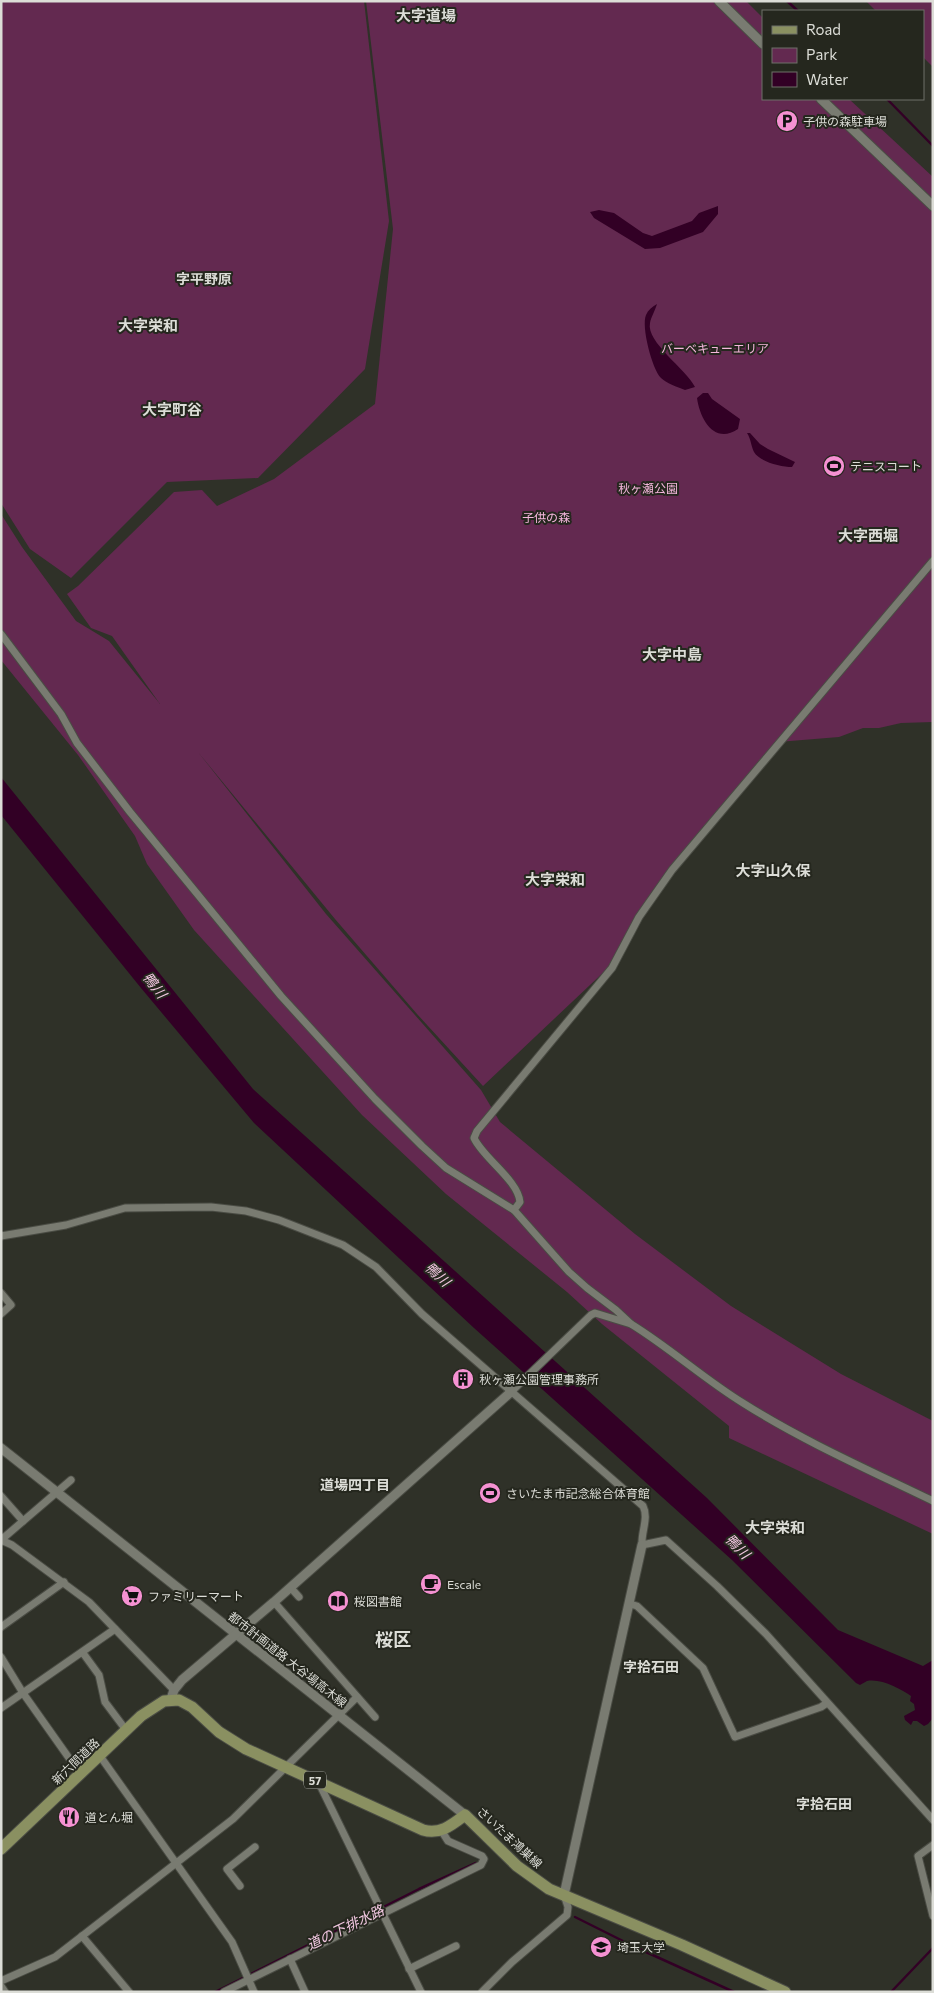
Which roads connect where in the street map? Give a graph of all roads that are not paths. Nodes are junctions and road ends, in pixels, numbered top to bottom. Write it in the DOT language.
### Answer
graph roads {
  1 [pos="719,1"];
  2 [pos="762,43"];
  3 [pos="822,100"];
  4 [pos="933,206"];
  5 [pos="933,561"];
  6 [pos="1,634"];
  7 [pos="514,1210"];
  8 [pos="1,1236"];
  9 [pos="1,1293"];
  10 [pos="1,1314"];
  11 [pos="631,1324"];
  12 [pos="513,1390"];
  13 [pos="1,1448"];
  14 [pos="71,1480"];
  15 [pos="57,1492"];
  16 [pos="1,1496"];
  17 [pos="933,1501"];
  18 [pos="23,1521"];
  19 [pos="1,1540"];
  20 [pos="642,1545"];
  21 [pos="64,1582"];
  22 [pos="290,1588"];
  23 [pos="298,1597"];
  24 [pos="274,1602"];
  25 [pos="630,1604"];
  26 [pos="1,1627"];
  27 [pos="115,1629"];
  28 [pos="236,1634"];
  29 [pos="83,1653"];
  30 [pos="1,1658"];
  31 [pos="23,1693"];
  32 [pos="172,1695"];
  33 [pos="357,1697"];
  34 [pos="827,1702"];
  35 [pos="1,1708"];
  36 [pos="338,1715"];
  37 [pos="375,1717"];
  38 [pos="126,1730"];
  39 [pos="100,1756"];
  40 [pos="286,1768"];
  41 [pos="81,1775"];
  42 [pos="318,1781"];
  43 [pos="465,1815"];
  44 [pos="933,1820"];
  45 [pos="441,1830"];
  46 [pos="933,1845"];
  47 [pos="255,1847"];
  48 [pos="1,1849"];
  49 [pos="176,1863"];
  50 [pos="240,1886"];
  51 [pos="564,1895"];
  52 [pos="382,1913"];
  53 [pos="933,1916"];
  54 [pos="82,1936"];
  55 [pos="456,1946"];
  56 [pos="290,1959"];
  57 [pos="409,1969"];
  58 [pos="249,1980"];
  59 [pos="1,1981"];
  60 [pos="1,1986"];
  61 [pos="5,1992"];
  62 [pos="129,1992"];
  63 [pos="224,1992"];
  64 [pos="254,1992"];
  65 [pos="305,1992"];
  66 [pos="421,1992"];
  67 [pos="482,1992"];
  68 [pos="785,1992"];
  1 -- 2 [label="street"];
  3 -- 4 [label="street"];
  5 -- 7 [label="street"];
  6 -- 7 [label="street"];
  7 -- 11 [label="street"];
  8 -- 12 [label="street"];
  9 -- 10 [label="street"];
  11 -- 12 [label="street"];
  11 -- 17 [label="street"];
  12 -- 20 [label="street"];
  12 -- 22 [label="street"];
  13 -- 15 [label="street, 都市計画道路 大谷場高木線"];
  14 -- 15 [label="street"];
  15 -- 18 [label="street"];
  15 -- 28 [label="street, 都市計画道路 大谷場高木線"];
  16 -- 18 [label="street"];
  18 -- 19 [label="street"];
  19 -- 21 [label="street"];
  20 -- 25 [label="street"];
  20 -- 34 [label="street"];
  21 -- 26 [label="street"];
  21 -- 27 [label="street"];
  22 -- 23 [label="street"];
  22 -- 24 [label="street"];
  24 -- 28 [label="street"];
  24 -- 33 [label="street"];
  25 -- 34 [label="street"];
  25 -- 51 [label="street"];
  27 -- 29 [label="street"];
  27 -- 32 [label="street"];
  28 -- 32 [label="street"];
  28 -- 36 [label="street, 都市計画道路 大谷場高木線"];
  29 -- 31 [label="street"];
  29 -- 38 [label="street"];
  30 -- 31 [label="street"];
  31 -- 35 [label="street"];
  31 -- 41 [label="street"];
  32 -- 38 [label="main road, 新六間道路"];
  32 -- 40 [label="main road, 57"];
  33 -- 36 [label="street"];
  33 -- 37 [label="street"];
  34 -- 44 [label="street"];
  36 -- 40 [label="street"];
  36 -- 43 [label="street, 都市計画道路 大谷場高木線"];
  38 -- 39 [label="main road, 新六間道路"];
  39 -- 41 [label="main road, 新六間道路"];
  39 -- 49 [label="street"];
  40 -- 42 [label="main road, 57"];
  40 -- 49 [label="street"];
  41 -- 48 [label="main road, 新六間道路"];
  42 -- 45 [label="main road, 57"];
  42 -- 52 [label="street"];
  43 -- 45 [label="main road, さいたま鴻巣線"];
  43 -- 51 [label="main road, さいたま鴻巣線"];
  45 -- 52 [label="street"];
  46 -- 53 [label="street"];
  47 -- 50 [label="street"];
  49 -- 54 [label="street"];
  49 -- 58 [label="street"];
  51 -- 67 [label="street"];
  51 -- 68 [label="main road, さいたま鴻巣線"];
  52 -- 56 [label="street"];
  52 -- 57 [label="street"];
  54 -- 59 [label="street"];
  54 -- 62 [label="street"];
  55 -- 57 [label="street"];
  56 -- 58 [label="street"];
  56 -- 65 [label="street"];
  57 -- 66 [label="street"];
  58 -- 63 [label="street"];
  58 -- 64 [label="street"];
  60 -- 61 [label="street"];
}
